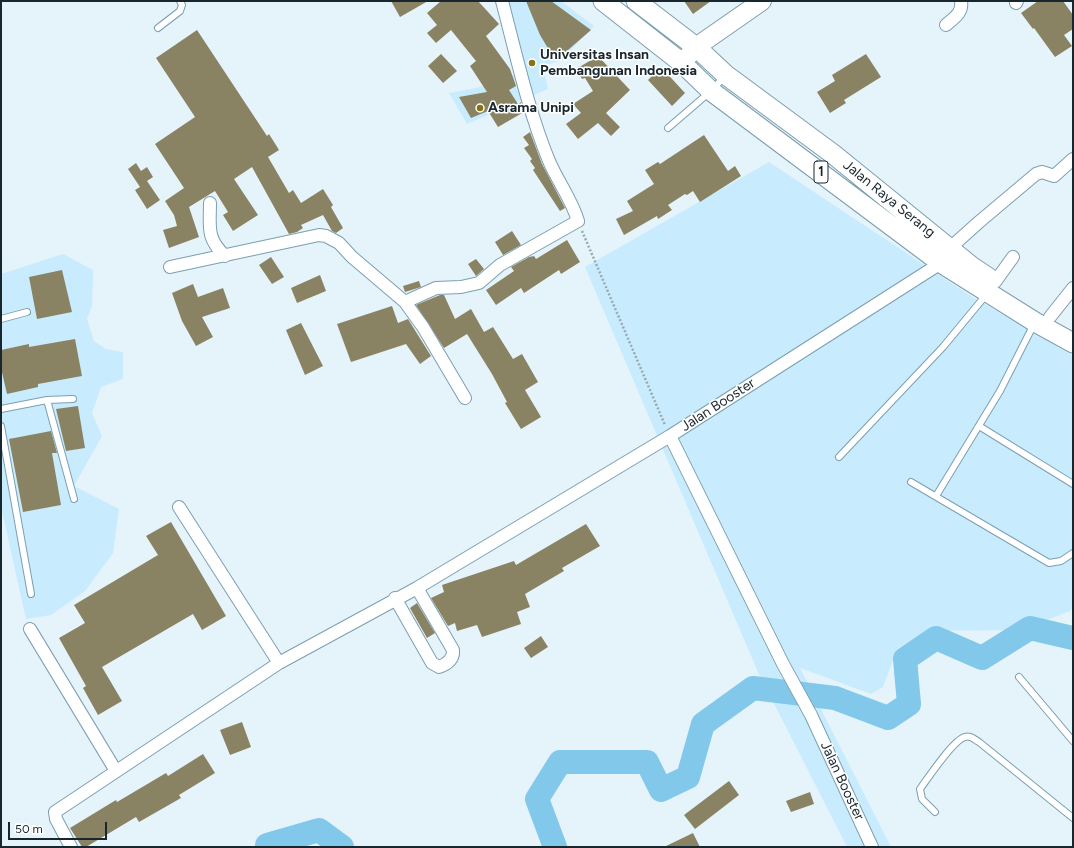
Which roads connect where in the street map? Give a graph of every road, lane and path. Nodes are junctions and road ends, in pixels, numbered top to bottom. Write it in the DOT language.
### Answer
graph roads {
  1 [pos="180,1"];
  2 [pos="502,1"];
  3 [pos="603,1"];
  4 [pos="636,1"];
  5 [pos="762,1"];
  6 [pos="961,1"];
  7 [pos="946,25"];
  8 [pos="158,28"];
  9 [pos="696,47"];
  10 [pos="682,64"];
  11 [pos="726,75"];
  12 [pos="711,91"];
  13 [pos="668,128"];
  14 [pos="1073,159"];
  15 [pos="210,203"];
  16 [pos="578,221"];
  17 [pos="926,251"];
  18 [pos="224,256"];
  19 [pos="946,256"];
  20 [pos="1013,257"];
  21 [pos="170,267"];
  22 [pos="921,275"];
  23 [pos="992,287"];
  24 [pos="1073,288"];
  25 [pos="405,302"];
  26 [pos="27,312"];
  27 [pos="1,319"];
  28 [pos="1043,319"];
  29 [pos="1073,329"];
  30 [pos="1073,343"];
  31 [pos="465,398"];
  32 [pos="73,399"];
  33 [pos="47,400"];
  34 [pos="1,409"];
  35 [pos="1,426"];
  36 [pos="979,426"];
  37 [pos="670,436"];
  38 [pos="839,457"];
  39 [pos="911,482"];
  40 [pos="1073,484"];
  41 [pos="936,496"];
  42 [pos="74,499"];
  43 [pos="179,507"];
  44 [pos="1073,553"];
  45 [pos="417,588"];
  46 [pos="31,594"];
  47 [pos="395,598"];
  48 [pos="30,628"];
  49 [pos="279,662"];
  50 [pos="1019,677"];
  51 [pos="1073,741"];
  52 [pos="116,771"];
  53 [pos="935,812"];
  54 [pos="1073,818"];
  55 [pos="71,847"];
  56 [pos="872,847"];
  1 -- 8 [label="lane"];
  2 -- 16 [label="street"];
  3 -- 10 [label="highway, Jalan Raya Serang / 1"];
  4 -- 9 [label="highway, Jalan Raya Serang / 1"];
  5 -- 9 [label="main road"];
  6 -- 7 [label="street"];
  9 -- 10 [label="main road"];
  9 -- 11 [label="highway, Jalan Raya Serang / 1"];
  10 -- 12 [label="highway, Jalan Raya Serang / 1"];
  11 -- 12 [label="lane"];
  11 -- 19 [label="highway, Jalan Raya Serang / 1"];
  12 -- 13 [label="lane"];
  12 -- 17 [label="highway, Jalan Raya Serang / 1"];
  14 -- 19 [label="street, Jalan Booster"];
  15 -- 18 [label="street"];
  16 -- 25 [label="street"];
  16 -- 37 [label="path"];
  17 -- 19 [label="highway, Jalan Raya Serang / 1"];
  17 -- 22 [label="street"];
  18 -- 21 [label="street"];
  18 -- 25 [label="street"];
  19 -- 22 [label="street, Jalan Booster"];
  19 -- 23 [label="highway, Jalan Raya Serang / 1"];
  20 -- 23 [label="street"];
  22 -- 37 [label="street, Jalan Booster"];
  23 -- 28 [label="highway, Jalan Raya Serang / 1"];
  23 -- 38 [label="lane"];
  24 -- 28 [label="street"];
  25 -- 31 [label="street"];
  26 -- 27 [label="lane"];
  28 -- 29 [label="highway, Jalan Raya Serang / 1"];
  28 -- 30 [label="highway, Jalan Raya Serang / 1"];
  28 -- 36 [label="lane"];
  32 -- 33 [label="lane"];
  33 -- 34 [label="lane"];
  33 -- 42 [label="lane"];
  35 -- 46 [label="lane"];
  36 -- 40 [label="lane"];
  36 -- 41 [label="lane"];
  37 -- 45 [label="street"];
  37 -- 56 [label="street, Jalan Booster"];
  39 -- 41 [label="lane"];
  41 -- 44 [label="lane"];
  43 -- 49 [label="street"];
  45 -- 47 [label="street"];
  45 -- 47 [label="street"];
  47 -- 49 [label="street"];
  48 -- 52 [label="street"];
  49 -- 52 [label="street"];
  50 -- 51 [label="lane"];
  52 -- 55 [label="street"];
  53 -- 54 [label="lane"];
}
